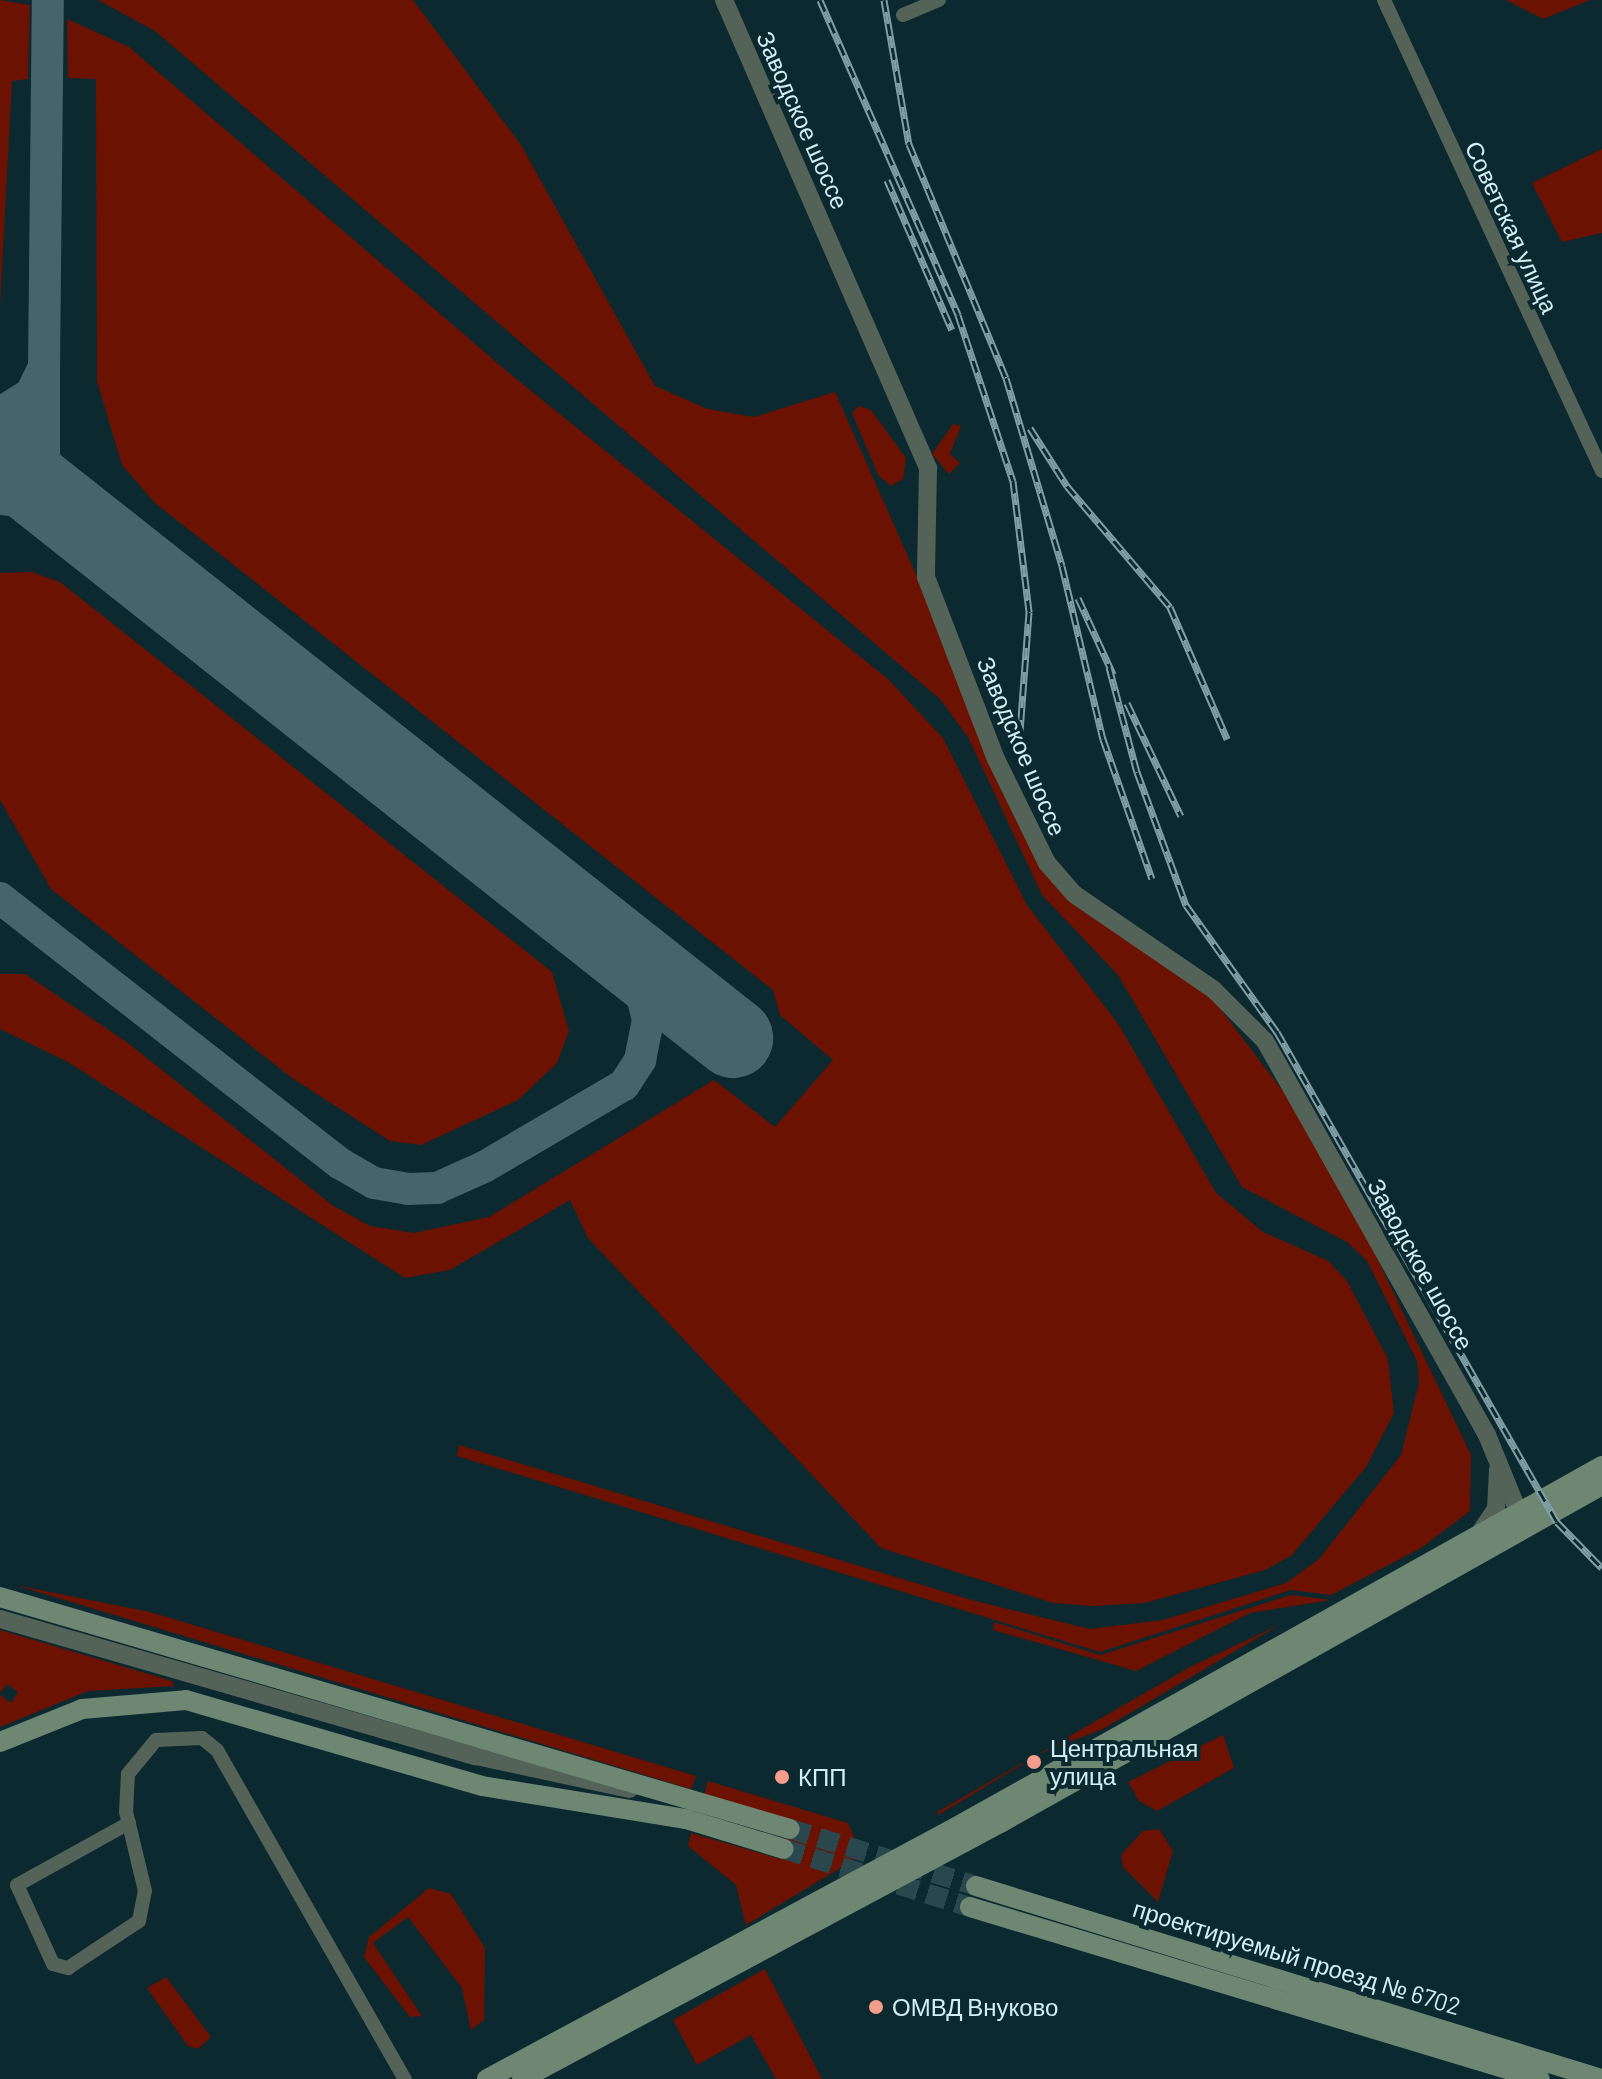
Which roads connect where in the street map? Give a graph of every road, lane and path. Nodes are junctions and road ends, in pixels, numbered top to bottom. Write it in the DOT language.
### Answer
graph roads {
  1 [pos="724,0"];
  2 [pos="939,0"];
  3 [pos="1384,0"];
  4 [pos="903,15"];
  5 [pos="1602,471"];
  6 [pos="1496,1455"];
  7 [pos="1602,1466"];
  8 [pos="1602,1485"];
  9 [pos="1522,1520"];
  10 [pos="1478,1535"];
  11 [pos="0,1597"];
  12 [pos="0,1619"];
  13 [pos="0,1742"];
  14 [pos="672,1795"];
  15 [pos="129,1823"];
  16 [pos="790,1829"];
  17 [pos="784,1849"];
  18 [pos="976,1886"];
  19 [pos="970,1907"];
  20 [pos="405,2079"];
  21 [pos="487,2079"];
  22 [pos="522,2079"];
  23 [pos="1540,2079"];
  24 [pos="1601,2079"];
  1 -- 6 [label="street, Заводское шоссе"];
  2 -- 4 [label="street"];
  3 -- 5 [label="street, Советская улица"];
  6 -- 9 [label="street, Заводское шоссе"];
  6 -- 10 [label="street"];
  7 -- 9 [label="main road"];
  8 -- 9 [label="main road"];
  9 -- 10 [label="main road"];
  9 -- 22 [label="main road"];
  10 -- 21 [label="main road"];
  11 -- 14 [label="main road"];
  12 -- 14 [label="street"];
  13 -- 17 [label="main road"];
  14 -- 16 [label="main road"];
  15 -- 15 [label="street"];
  15 -- 20 [label="street"];
  18 -- 24 [label="main road, проектируемый проезд № 6702"];
  19 -- 23 [label="main road, проектируемый проезд № 6702"];
}
